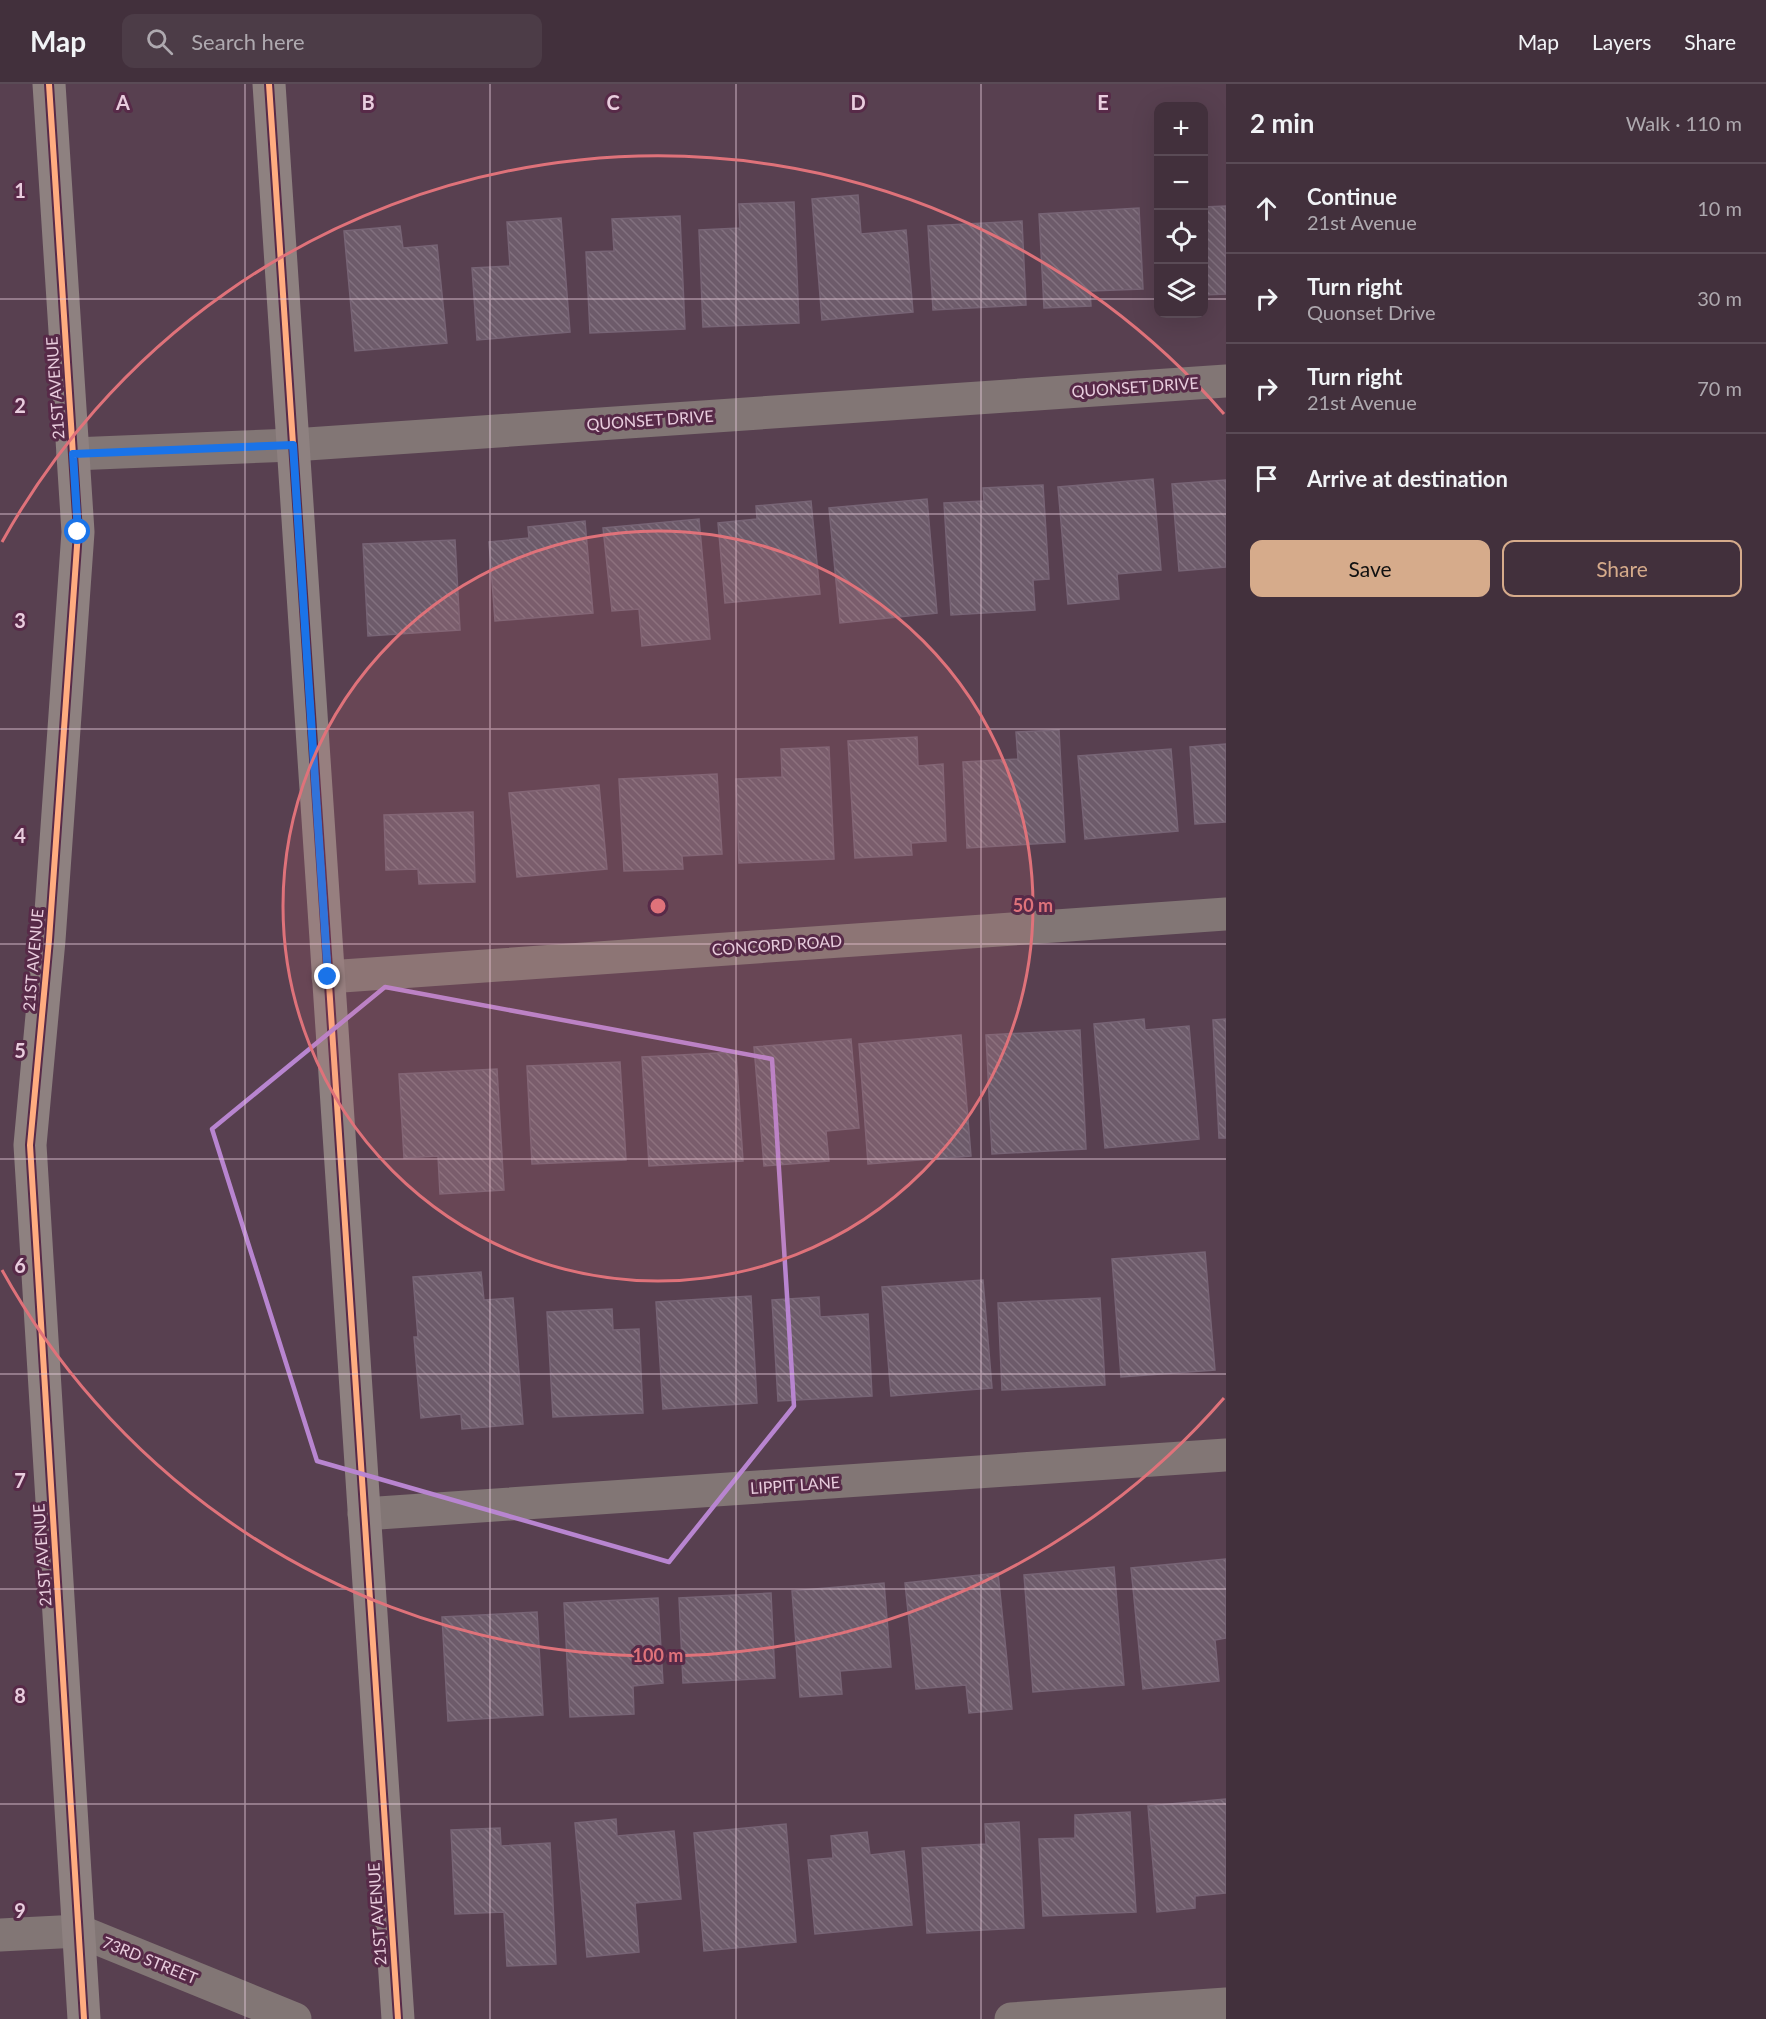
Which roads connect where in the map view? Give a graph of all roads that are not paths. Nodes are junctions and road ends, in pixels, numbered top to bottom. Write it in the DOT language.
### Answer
graph roads {
  1 [pos="49,84"];
  2 [pos="269,84"];
  3 [pos="1226,381"];
  4 [pos="293,445"];
  5 [pos="73,454"];
  6 [pos="1226,914"];
  7 [pos="328,977"];
  8 [pos="1226,1455"];
  9 [pos="364,1514"];
  10 [pos="79,1932"];
  11 [pos="0,1935"];
  12 [pos="1226,2004"];
  13 [pos="84,2019"];
  14 [pos="295,2019"];
  15 [pos="398,2019"];
  16 [pos="1011,2019"];
  1 -- 5 [label="street, 21ST AVENUE"];
  2 -- 4 [label="street, 21ST AVENUE"];
  3 -- 4 [label="street, QUONSET DRIVE"];
  4 -- 5 [label="street, QUONSET DRIVE"];
  4 -- 7 [label="street, 21ST AVENUE"];
  5 -- 10 [label="street, 21ST AVENUE"];
  6 -- 7 [label="street, CONCORD ROAD"];
  7 -- 9 [label="street, 21ST AVENUE"];
  8 -- 9 [label="street, LIPPIT LANE"];
  9 -- 15 [label="street, 21ST AVENUE"];
  10 -- 11 [label="street, 73RD STREET"];
  10 -- 13 [label="street, 21ST AVENUE"];
  10 -- 14 [label="street, 73RD STREET"];
  12 -- 16 [label="street"];
}
